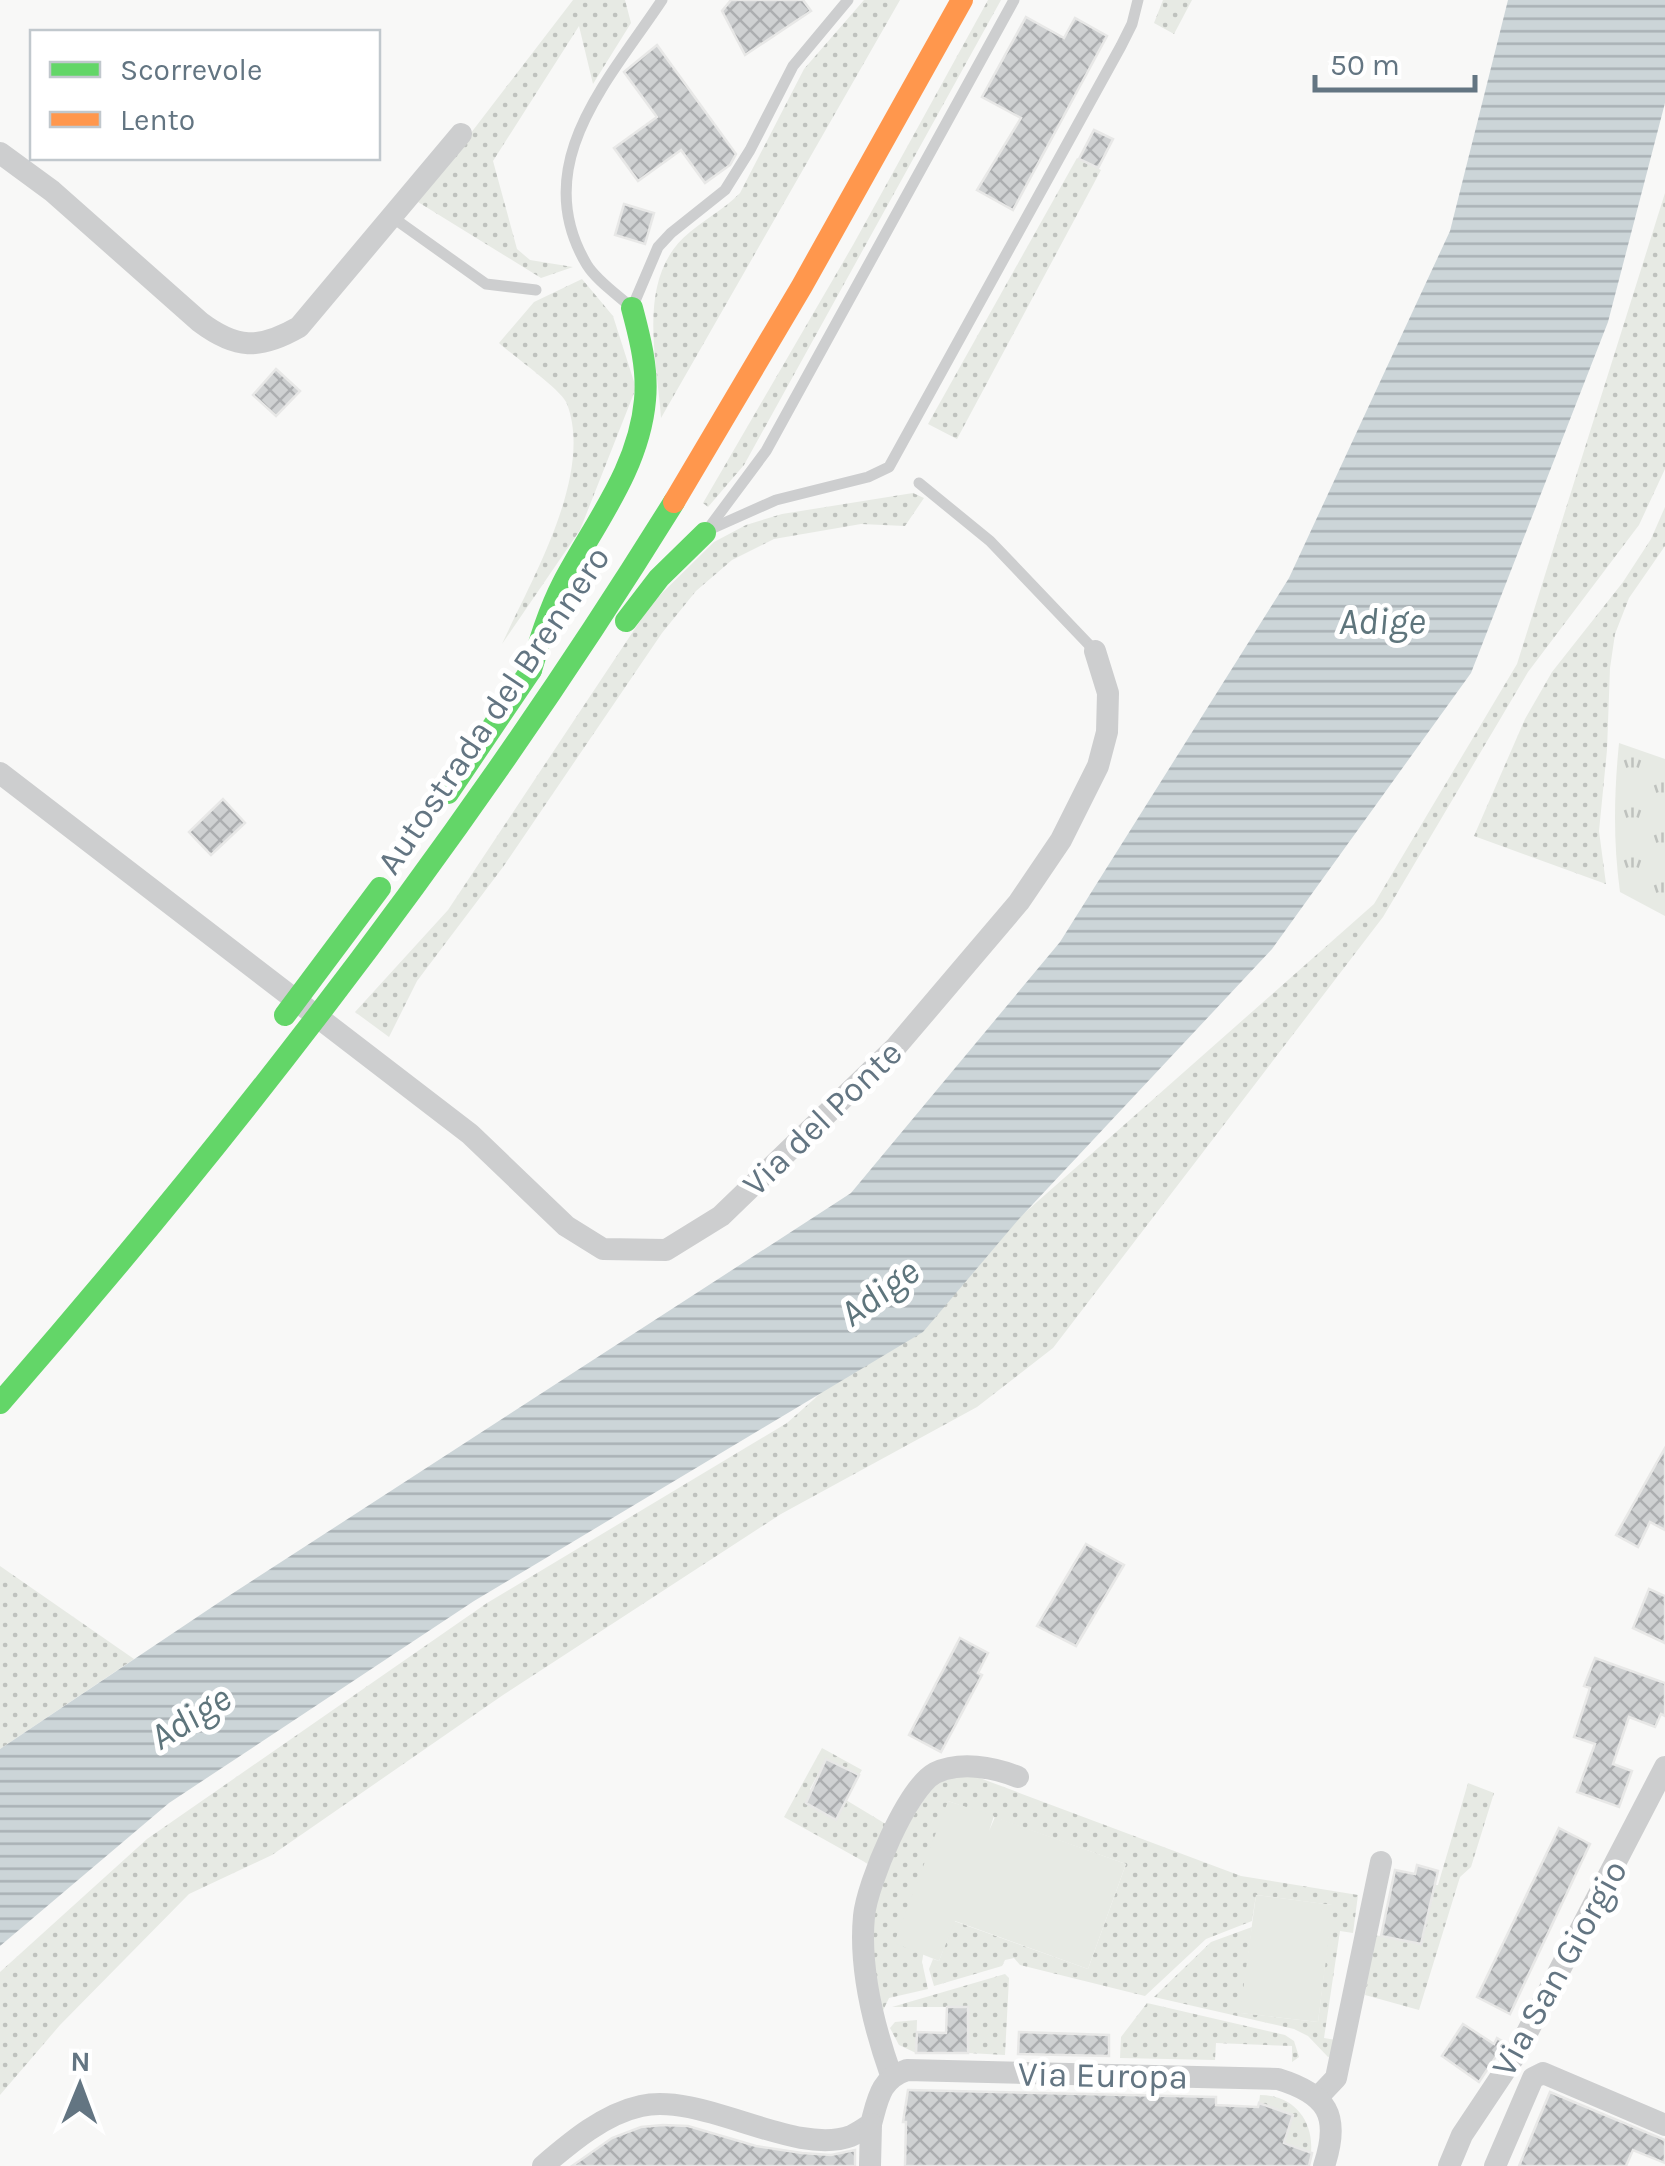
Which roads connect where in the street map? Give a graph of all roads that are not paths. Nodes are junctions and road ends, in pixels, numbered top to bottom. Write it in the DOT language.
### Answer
graph roads {
  1 [pos="662,0"];
  2 [pos="848,0"];
  3 [pos="962,0"];
  4 [pos="1014,0"];
  5 [pos="1138,0"];
  6 [pos="460,134"];
  7 [pos="0,154"];
  8 [pos="392,217"];
  9 [pos="536,290"];
  10 [pos="632,308"];
  11 [pos="919,483"];
  12 [pos="705,532"];
  13 [pos="582,595"];
  14 [pos="1095,650"];
  15 [pos="531,670"];
  16 [pos="514,749"];
  17 [pos="0,773"];
  18 [pos="436,811"];
  19 [pos="391,873"];
  20 [pos="268,1039"];
  21 [pos="0,1403"];
  22 [pos="1665,1768"];
  23 [pos="1018,1777"];
  24 [pos="1381,1862"];
  25 [pos="891,2075"];
  26 [pos="1316,2094"];
  27 [pos="871,2124"];
  28 [pos="1665,2125"];
  29 [pos="544,2166"];
  30 [pos="870,2166"];
  31 [pos="1324,2166"];
  32 [pos="1449,2166"];
  33 [pos="1495,2166"];
  1 -- 10 [label="lane"];
  2 -- 10 [label="lane"];
  3 -- 16 [label="highway, Autostrada del Brennero"];
  4 -- 12 [label="lane"];
  5 -- 12 [label="lane"];
  6 -- 8 [label="street"];
  7 -- 8 [label="street"];
  8 -- 9 [label="lane"];
  10 -- 15 [label="highway"];
  11 -- 14 [label="lane"];
  12 -- 16 [label="highway"];
  13 -- 15 [label="highway, Autostrada del Brennero"];
  14 -- 17 [label="street, Via del Ponte"];
  15 -- 18 [label="highway, Autostrada del Brennero"];
  16 -- 21 [label="highway, Autostrada del Brennero"];
  19 -- 20 [label="highway, Autostrada del Brennero"];
  22 -- 32 [label="street, Via San Giorgio"];
  23 -- 25 [label="street"];
  24 -- 26 [label="street"];
  25 -- 26 [label="street, Via Europa"];
  25 -- 27 [label="street"];
  26 -- 31 [label="street"];
  27 -- 29 [label="street"];
  27 -- 30 [label="street"];
  28 -- 33 [label="street"];
}
